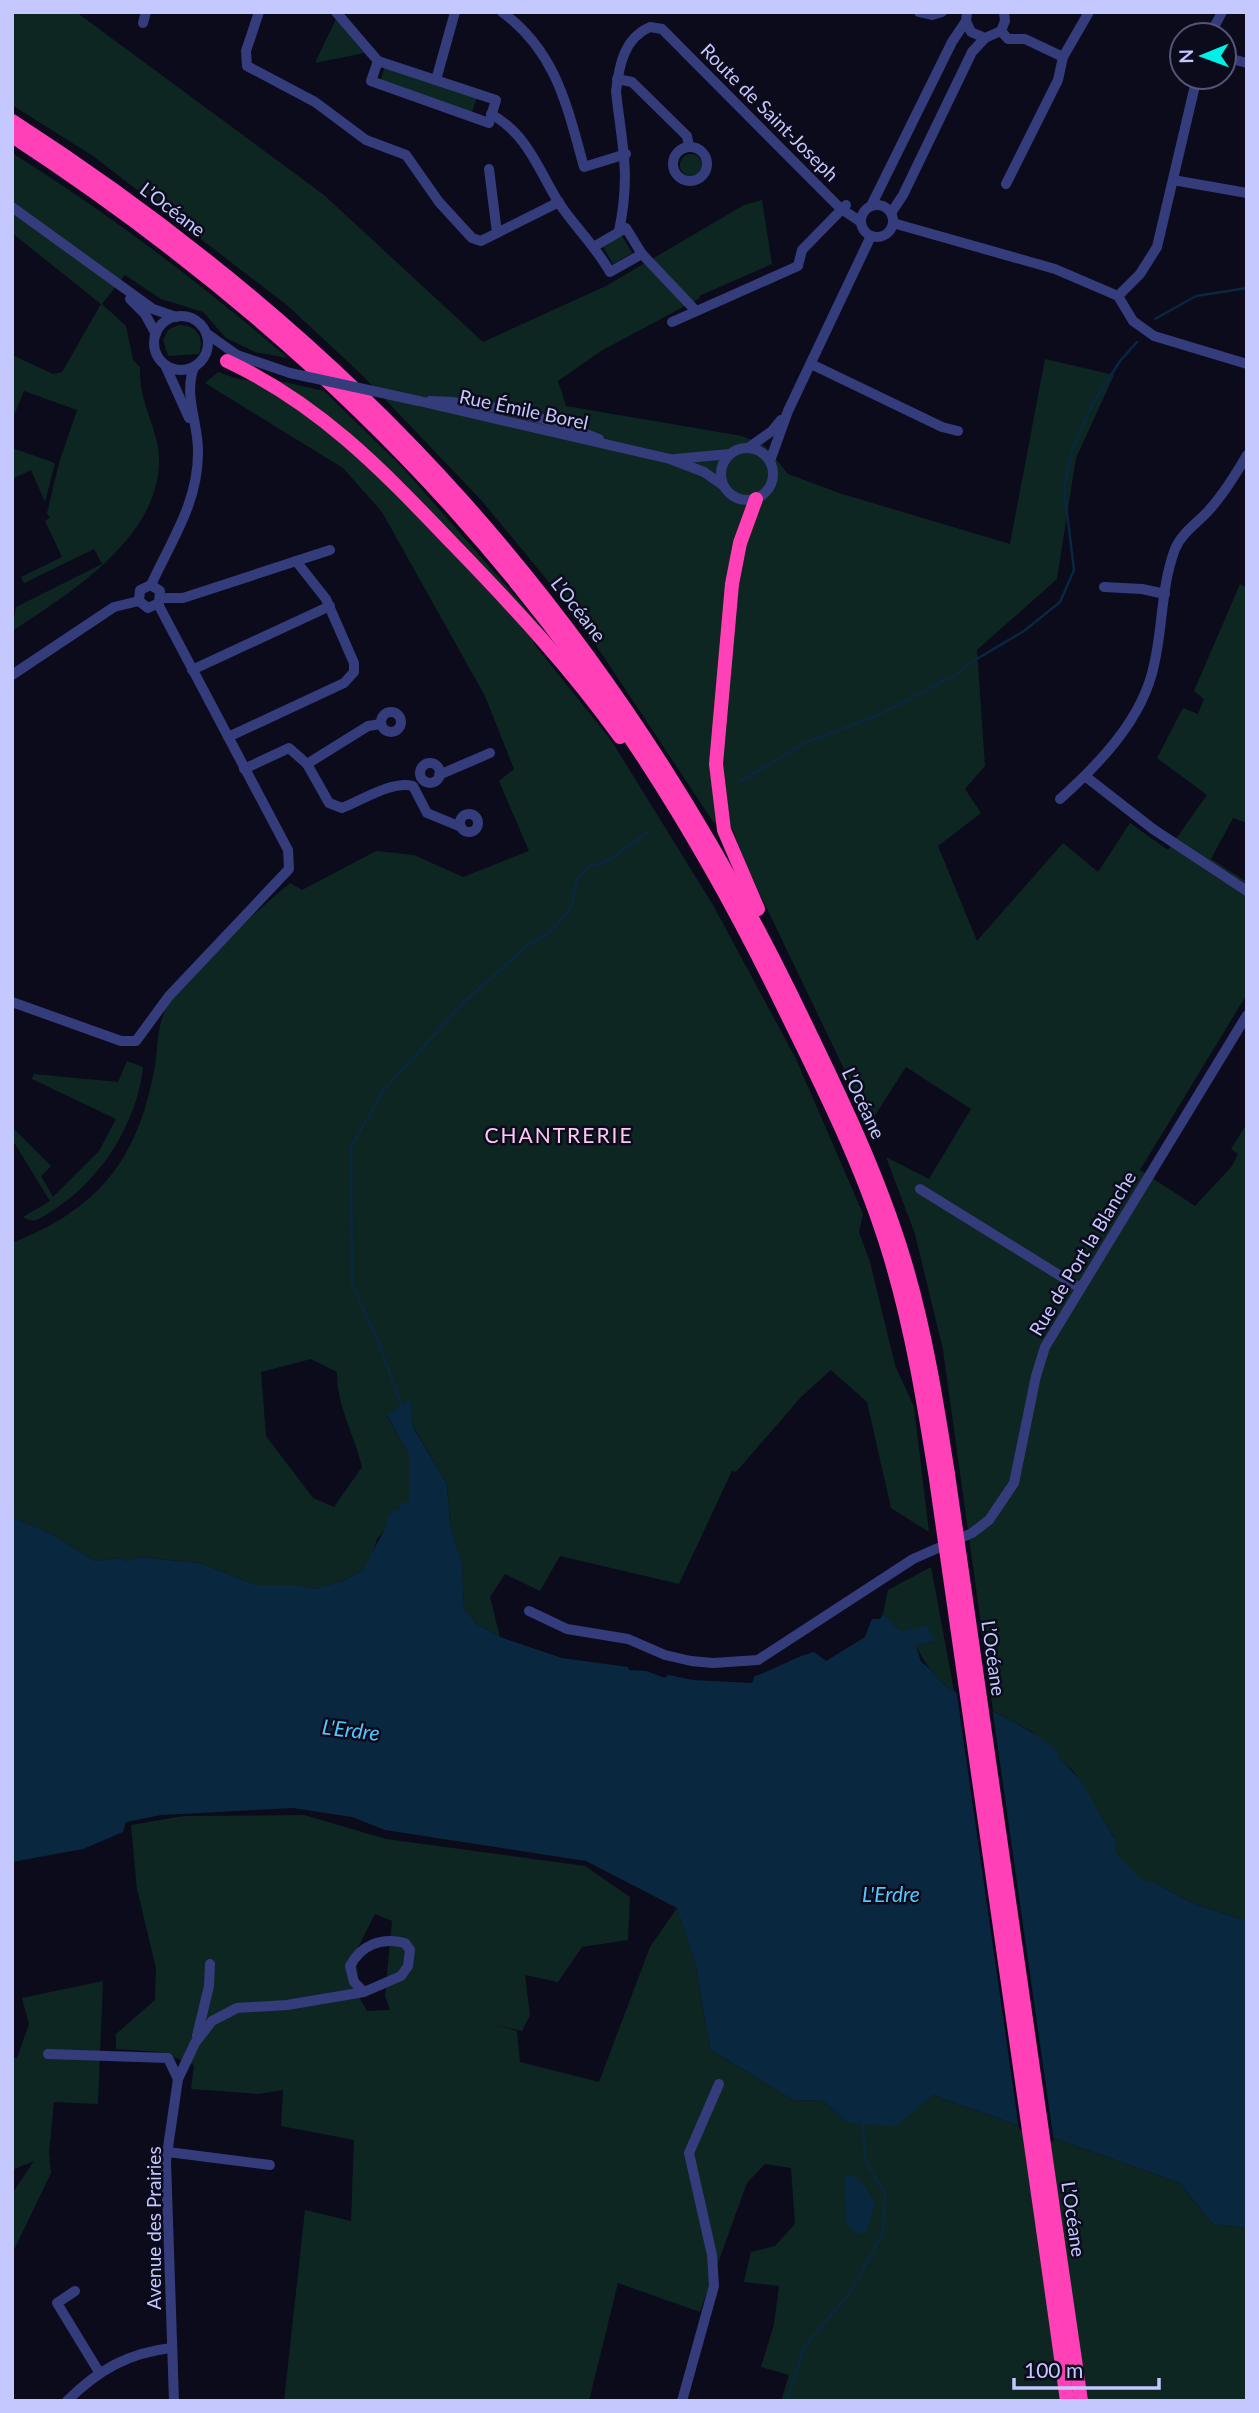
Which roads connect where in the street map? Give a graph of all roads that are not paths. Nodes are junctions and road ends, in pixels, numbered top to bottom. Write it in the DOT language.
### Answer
graph roads {
  1 [pos="146,12"];
  2 [pos="259,12"];
  3 [pos="336,12"];
  4 [pos="455,12"];
  5 [pos="502,12"];
  6 [pos="919,12"];
  7 [pos="942,12"];
  8 [pos="1004,12"];
  9 [pos="1089,12"];
  10 [pos="966,17"];
  11 [pos="143,23"];
  12 [pos="1000,31"];
  13 [pos="985,38"];
  14 [pos="1063,57"];
  15 [pos="378,61"];
  16 [pos="617,79"];
  17 [pos="436,80"];
  18 [pos="1194,91"];
  19 [pos="491,114"];
  20 [pos="12,121"];
  21 [pos="12,136"];
  22 [pos="690,146"];
  23 [pos="626,154"];
  24 [pos="489,169"];
  25 [pos="1173,180"];
  26 [pos="1006,184"];
  27 [pos="1247,192"];
  28 [pos="559,202"];
  29 [pos="12,207"];
  30 [pos="844,208"];
  31 [pos="869,208"];
  32 [pos="892,218"];
  33 [pos="861,222"];
  34 [pos="620,231"];
  35 [pos="497,233"];
  36 [pos="871,236"];
  37 [pos="595,246"];
  38 [pos="642,254"];
  39 [pos="113,281"];
  40 [pos="1118,296"];
  41 [pos="696,311"];
  42 [pos="176,317"];
  43 [pos="672,322"];
  44 [pos="206,333"];
  45 [pos="156,334"];
  46 [pos="204,356"];
  47 [pos="228,361"];
  48 [pos="165,364"];
  49 [pos="811,364"];
  50 [pos="1247,364"];
  51 [pos="194,367"];
  52 [pos="290,373"];
  53 [pos="788,411"];
  54 [pos="193,425"];
  55 [pos="958,431"];
  56 [pos="748,448"];
  57 [pos="730,454"];
  58 [pos="1247,456"];
  59 [pos="670,458"];
  60 [pos="770,461"];
  61 [pos="724,486"];
  62 [pos="756,499"];
  63 [pos="330,550"];
  64 [pos="296,561"];
  65 [pos="151,585"];
  66 [pos="1104,587"];
  67 [pos="1164,594"];
  68 [pos="139,601"];
  69 [pos="159,601"];
  70 [pos="330,606"];
  71 [pos="192,670"];
  72 [pos="12,675"];
  73 [pos="381,724"];
  74 [pos="228,737"];
  75 [pos="490,753"];
  76 [pos="643,755"];
  77 [pos="307,764"];
  78 [pos="244,769"];
  79 [pos="439,775"];
  80 [pos="1085,776"];
  81 [pos="422,778"];
  82 [pos="413,786"];
  83 [pos="1060,799"];
  84 [pos="461,827"];
  85 [pos="1247,891"];
  86 [pos="764,940"];
  87 [pos="12,1002"];
  88 [pos="1247,1015"];
  89 [pos="920,1189"];
  90 [pos="1080,1288"];
  91 [pos="942,1477"];
  92 [pos="529,1611"];
  93 [pos="210,1964"];
  94 [pos="364,1992"];
  95 [pos="195,2043"];
  96 [pos="48,2054"];
  97 [pos="178,2079"];
  98 [pos="719,2084"];
  99 [pos="168,2152"];
  100 [pos="270,2165"];
  101 [pos="75,2291"];
  102 [pos="172,2348"];
  103 [pos="99,2372"];
  104 [pos="67,2401"];
  105 [pos="174,2401"];
  106 [pos="682,2401"];
  107 [pos="1067,2401"];
  108 [pos="1081,2401"];
  1 -- 11 [label="street"];
  2 -- 35 [label="street"];
  3 -- 15 [label="street"];
  4 -- 17 [label="street"];
  5 -- 23 [label="street"];
  6 -- 7 [label="street"];
  8 -- 12 [label="street"];
  9 -- 14 [label="street"];
  10 -- 13 [label="street"];
  10 -- 31 [label="street"];
  12 -- 13 [label="street"];
  12 -- 14 [label="street"];
  13 -- 32 [label="street"];
  14 -- 26 [label="street"];
  15 -- 17 [label="street"];
  15 -- 19 [label="street"];
  16 -- 22 [label="street"];
  16 -- 23 [label="street"];
  16 -- 30 [label="street, Route de Saint-Joseph"];
  17 -- 19 [label="street"];
  18 -- 25 [label="street"];
  19 -- 28 [label="street"];
  20 -- 86 [label="highway, L’Océane"];
  21 -- 76 [label="highway, L’Océane"];
  23 -- 34 [label="street"];
  24 -- 35 [label="street"];
  25 -- 27 [label="street"];
  25 -- 40 [label="street"];
  28 -- 35 [label="street"];
  28 -- 37 [label="street"];
  29 -- 39 [label="street"];
  30 -- 31 [label="street, Route de Saint-Joseph"];
  30 -- 33 [label="street, Route de Saint-Joseph"];
  30 -- 41 [label="street"];
  31 -- 32 [label="street"];
  31 -- 33 [label="street"];
  32 -- 36 [label="street"];
  32 -- 40 [label="street"];
  33 -- 36 [label="street"];
  34 -- 37 [label="street"];
  34 -- 38 [label="street"];
  36 -- 49 [label="street"];
  37 -- 38 [label="street"];
  38 -- 41 [label="street"];
  39 -- 42 [label="street"];
  39 -- 45 [label="street"];
  40 -- 50 [label="street"];
  41 -- 43 [label="street"];
  42 -- 44 [label="street"];
  42 -- 45 [label="street"];
  44 -- 46 [label="street"];
  44 -- 52 [label="street, Rue Émile Borel"];
  45 -- 48 [label="street"];
  46 -- 47 [label="street, Rue Émile Borel"];
  46 -- 51 [label="street"];
  47 -- 52 [label="street, Rue Émile Borel"];
  47 -- 76 [label="highway"];
  48 -- 51 [label="street"];
  48 -- 54 [label="street"];
  49 -- 53 [label="street"];
  49 -- 55 [label="street"];
  51 -- 54 [label="street"];
  52 -- 59 [label="street, Rue Émile Borel, bridge"];
  53 -- 56 [label="street"];
  53 -- 60 [label="street"];
  54 -- 65 [label="street"];
  56 -- 57 [label="street"];
  56 -- 60 [label="street"];
  57 -- 59 [label="street, Rue Émile Borel"];
  57 -- 61 [label="street"];
  58 -- 67 [label="street"];
  59 -- 61 [label="street, Rue Émile Borel"];
  60 -- 62 [label="street"];
  61 -- 62 [label="street"];
  62 -- 86 [label="highway"];
  63 -- 64 [label="street"];
  64 -- 69 [label="street"];
  64 -- 70 [label="street"];
  65 -- 68 [label="street"];
  65 -- 69 [label="street"];
  66 -- 67 [label="street"];
  67 -- 80 [label="street"];
  68 -- 69 [label="street"];
  68 -- 72 [label="street"];
  69 -- 71 [label="street"];
  70 -- 71 [label="street"];
  70 -- 74 [label="street"];
  71 -- 74 [label="street"];
  73 -- 77 [label="street"];
  74 -- 78 [label="street"];
  75 -- 79 [label="street"];
  76 -- 91 [label="highway, L’Océane"];
  77 -- 78 [label="street"];
  77 -- 82 [label="street"];
  78 -- 87 [label="street"];
  79 -- 81 [label="street"];
  79 -- 81 [label="street"];
  80 -- 83 [label="street"];
  80 -- 85 [label="street"];
  81 -- 82 [label="street"];
  82 -- 84 [label="street"];
  86 -- 91 [label="highway, L’Océane"];
  88 -- 90 [label="street, Rue de Port la Blanche"];
  89 -- 90 [label="street"];
  90 -- 92 [label="street, Rue de Port la Blanche"];
  91 -- 107 [label="highway, L’Océane, bridge"];
  91 -- 108 [label="highway, L’Océane, bridge"];
  93 -- 95 [label="street"];
  94 -- 94 [label="street"];
  94 -- 95 [label="street"];
  95 -- 97 [label="street, Avenue des Prairies"];
  96 -- 97 [label="street"];
  97 -- 99 [label="street, Avenue des Prairies"];
  98 -- 106 [label="street"];
  99 -- 100 [label="street"];
  99 -- 102 [label="street, Avenue des Prairies"];
  101 -- 103 [label="street"];
  102 -- 103 [label="street"];
  102 -- 105 [label="street, Avenue des Prairies"];
  103 -- 104 [label="street"];
}
